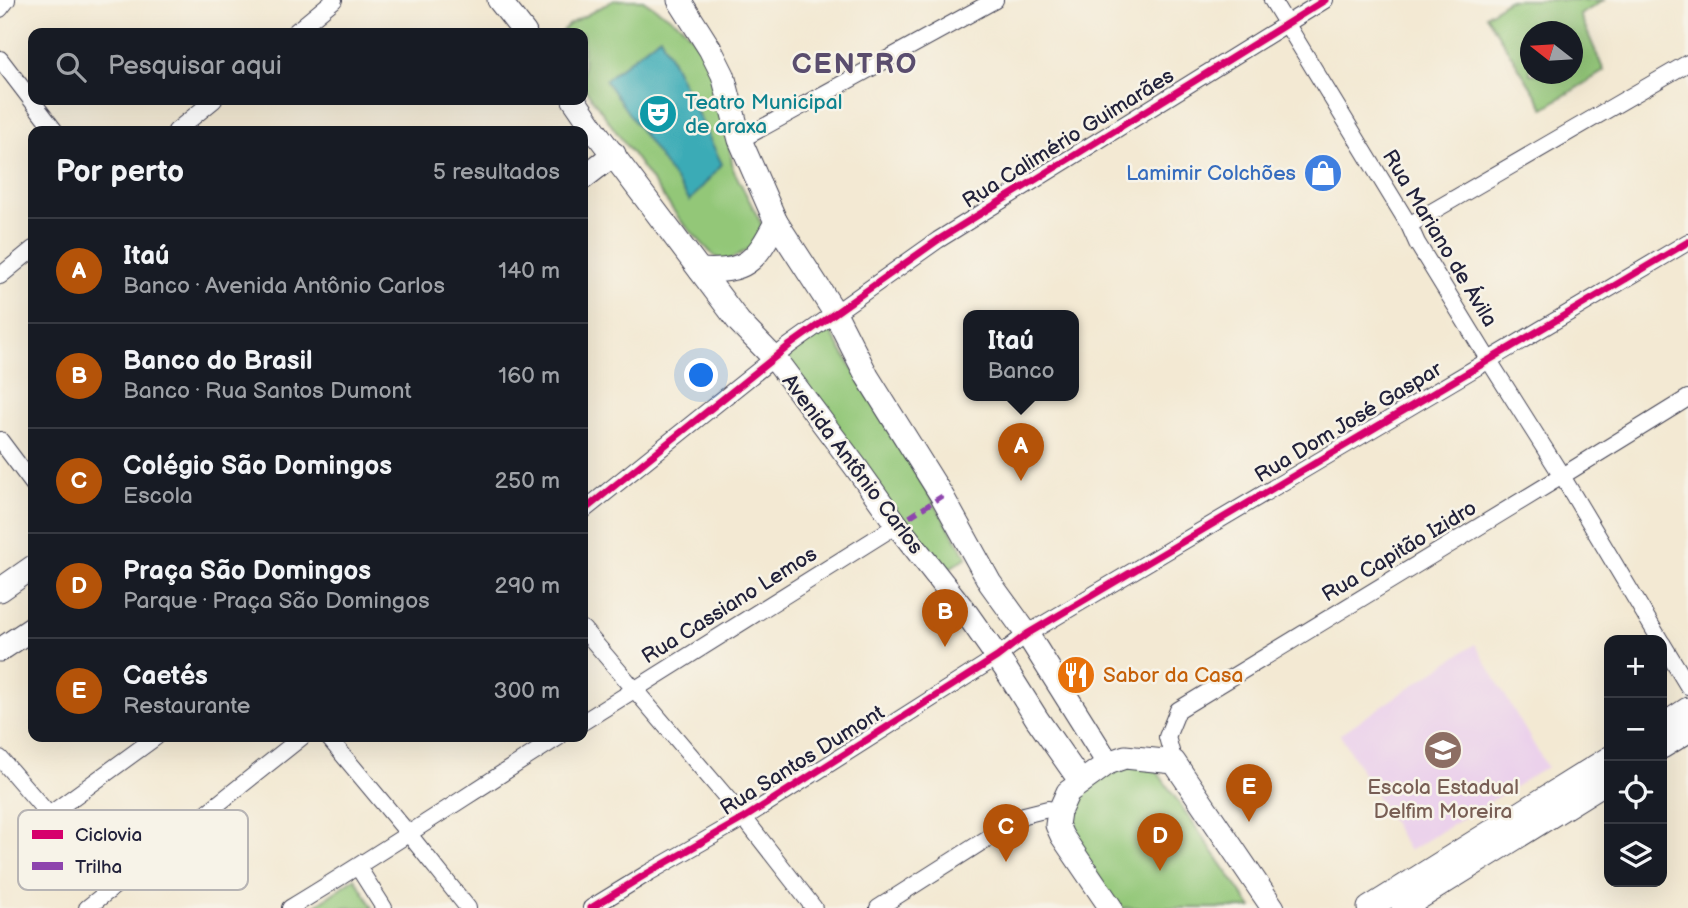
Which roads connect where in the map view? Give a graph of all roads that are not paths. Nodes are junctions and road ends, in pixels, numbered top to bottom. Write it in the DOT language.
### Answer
graph roads {
  1 [pos="7,0"];
  2 [pos="334,0"];
  3 [pos="679,0"];
  4 [pos="995,0"];
  5 [pos="1272,0"];
  6 [pos="1325,0"];
  7 [pos="509,3"];
  8 [pos="0,9"];
  9 [pos="1287,23"];
  10 [pos="300,28"];
  11 [pos="522,28"];
  12 [pos="0,59"];
  13 [pos="1688,62"];
  14 [pos="28,96"];
  15 [pos="35,105"];
  16 [pos="208,105"];
  17 [pos="577,105"];
  18 [pos="51,126"];
  19 [pos="182,126"];
  20 [pos="740,140"];
  21 [pos="614,154"];
  22 [pos="588,174"];
  23 [pos="776,222"];
  24 [pos="1409,225"];
  25 [pos="1688,242"];
  26 [pos="28,252"];
  27 [pos="700,270"];
  28 [pos="0,276"];
  29 [pos="835,313"];
  30 [pos="775,359"];
  31 [pos="1488,359"];
  32 [pos="1688,398"];
  33 [pos="0,440"];
  34 [pos="28,477"];
  35 [pos="1562,477"];
  36 [pos="588,507"];
  37 [pos="897,524"];
  38 [pos="28,570"];
  39 [pos="0,590"];
  40 [pos="28,631"];
  41 [pos="1027,634"];
  42 [pos="588,635"];
  43 [pos="1657,635"];
  44 [pos="0,650"];
  45 [pos="1667,652"];
  46 [pos="997,657"];
  47 [pos="1688,687"];
  48 [pos="635,689"];
  49 [pos="1688,709"];
  50 [pos="588,719"];
  51 [pos="1667,723"];
  52 [pos="1688,731"];
  53 [pos="149,742"];
  54 [pos="332,742"];
  55 [pos="551,742"];
  56 [pos="285,743"];
  57 [pos="1667,744"];
  58 [pos="0,758"];
  59 [pos="1604,761"];
  60 [pos="1174,762"];
  61 [pos="1108,763"];
  62 [pos="1081,782"];
  63 [pos="1604,783"];
  64 [pos="45,810"];
  65 [pos="56,810"];
  66 [pos="205,810"];
  67 [pos="1059,812"];
  68 [pos="744,818"];
  69 [pos="408,833"];
  70 [pos="358,867"];
  71 [pos="109,891"];
  72 [pos="87,908"];
  73 [pos="290,908"];
  74 [pos="384,908"];
  75 [pos="468,908"];
  76 [pos="591,908"];
  77 [pos="814,908"];
  78 [pos="878,908"];
  79 [pos="1111,908"];
  80 [pos="1273,908"];
  81 [pos="1369,908"];
  82 [pos="1403,908"];
  1 -- 8 [label="street"];
  2 -- 10 [label="street"];
  3 -- 20 [label="main road"];
  4 -- 20 [label="street"];
  5 -- 9 [label="street, Rua Mariano de Ávila"];
  6 -- 9 [label="street, Rua Calimério Guimarães"];
  7 -- 11 [label="main road"];
  9 -- 24 [label="street, Rua Mariano de Ávila"];
  9 -- 29 [label="street, Rua Calimério Guimarães"];
  12 -- 14 [label="street"];
  13 -- 24 [label="street"];
  15 -- 18 [label="street"];
  16 -- 19 [label="street"];
  17 -- 21 [label="main road, Avenida Antônio Carlos"];
  20 -- 23 [label="main road"];
  21 -- 22 [label="main road"];
  21 -- 27 [label="main road, Avenida Antônio Carlos"];
  23 -- 27 [label="main road"];
  23 -- 29 [label="main road"];
  24 -- 31 [label="street, Rua Mariano de Ávila"];
  25 -- 31 [label="street, Rua Dom José Gaspar"];
  26 -- 28 [label="street"];
  27 -- 30 [label="main road, Avenida Antônio Carlos"];
  29 -- 30 [label="street, Rua Calimério Guimarães"];
  29 -- 41 [label="main road"];
  30 -- 36 [label="street, Rua Calimério Guimarães"];
  30 -- 37 [label="main road, Avenida Antônio Carlos"];
  31 -- 35 [label="street, Rua Mariano de Ávila"];
  31 -- 41 [label="street, Rua Dom José Gaspar"];
  32 -- 35 [label="street, Rua Capitão Izidro"];
  33 -- 34 [label="street"];
  35 -- 43 [label="street, Rua Mariano de Ávila"];
  35 -- 60 [label="street, Rua Capitão Izidro"];
  37 -- 46 [label="main road, Avenida Antônio Carlos"];
  37 -- 48 [label="street, Rua Cassiano Lemos"];
  38 -- 39 [label="main road"];
  40 -- 44 [label="main road"];
  41 -- 46 [label="street, Rua Santos Dumont"];
  41 -- 61 [label="main road"];
  42 -- 48 [label="street"];
  45 -- 47 [label="street, Rua Mariano de Ávila"];
  46 -- 62 [label="main road, Avenida Antônio Carlos"];
  46 -- 68 [label="street, Rua Santos Dumont"];
  48 -- 50 [label="street, Rua Cassiano Lemos"];
  48 -- 68 [label="street"];
  49 -- 51 [label="main road"];
  52 -- 57 [label="main road"];
  53 -- 65 [label="street"];
  54 -- 69 [label="street"];
  55 -- 69 [label="street"];
  56 -- 66 [label="street"];
  58 -- 64 [label="street"];
  59 -- 81 [label="main road"];
  60 -- 61 [label="main road"];
  60 -- 80 [label="main road"];
  61 -- 62 [label="main road"];
  62 -- 67 [label="main road"];
  63 -- 82 [label="main road"];
  67 -- 78 [label="street"];
  67 -- 79 [label="main road"];
  68 -- 76 [label="street, Rua Santos Dumont"];
  68 -- 77 [label="street"];
  69 -- 70 [label="street"];
  69 -- 75 [label="street"];
  70 -- 73 [label="street"];
  70 -- 74 [label="street"];
  71 -- 72 [label="street"];
}
